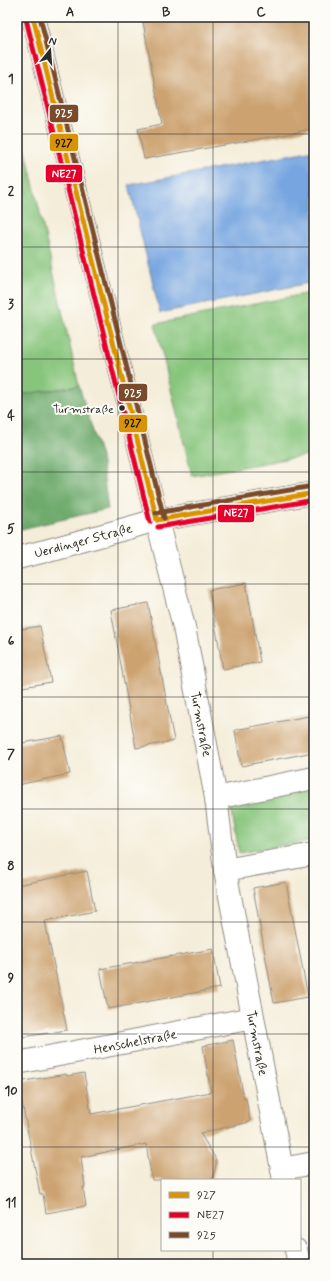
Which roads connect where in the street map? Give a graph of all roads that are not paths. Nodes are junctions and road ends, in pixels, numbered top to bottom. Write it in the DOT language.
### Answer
graph roads {
  1 [pos="33,17"];
  2 [pos="314,493"];
  3 [pos="157,520"];
  4 [pos="17,558"];
  5 [pos="314,778"];
  6 [pos="216,798"];
  7 [pos="314,854"];
  8 [pos="226,870"];
  9 [pos="253,1018"];
  10 [pos="17,1063"];
  11 [pos="314,1163"];
  12 [pos="283,1174"];
  1 -- 3 [label="street, Turmstraße"];
  2 -- 3 [label="street, Uerdinger Straße"];
  3 -- 4 [label="street, Uerdinger Straße"];
  3 -- 6 [label="street, Turmstraße"];
  5 -- 6 [label="street"];
  6 -- 8 [label="street, Turmstraße"];
  7 -- 8 [label="street"];
  8 -- 9 [label="street, Turmstraße"];
  9 -- 10 [label="street, Henschelstraße"];
  9 -- 12 [label="street, Turmstraße"];
  11 -- 12 [label="street"];
}
